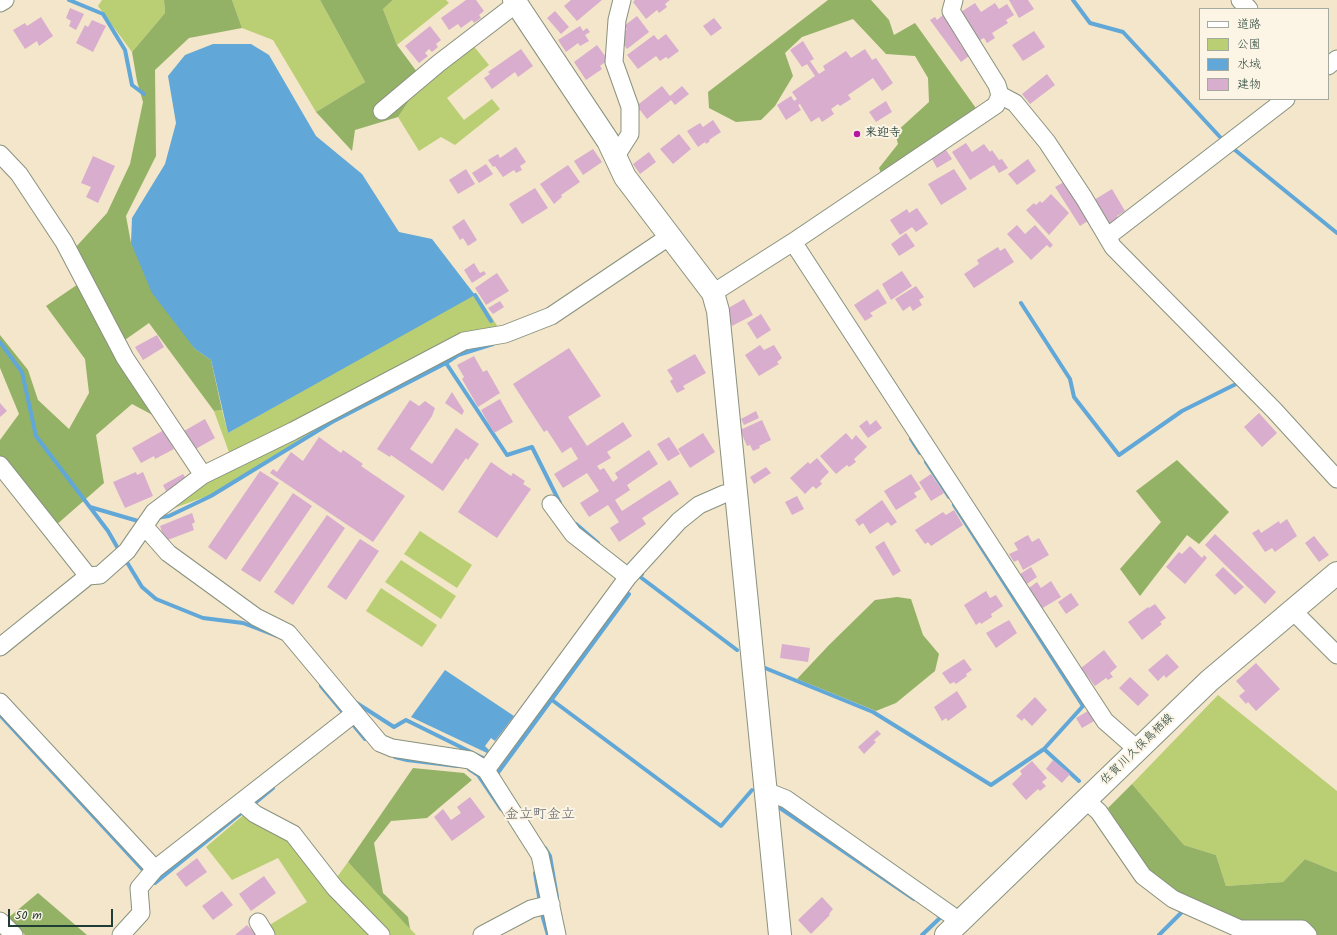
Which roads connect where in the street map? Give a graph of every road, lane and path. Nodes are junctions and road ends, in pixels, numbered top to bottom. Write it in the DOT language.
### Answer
graph roads {
  1 [pos="5,0"];
  2 [pos="622,0"];
  3 [pos="954,0"];
  4 [pos="1240,0"];
  5 [pos="515,2"];
  6 [pos="0,3"];
  7 [pos="1248,8"];
  8 [pos="1337,59"];
  9 [pos="1329,65"];
  10 [pos="1000,95"];
  11 [pos="1285,100"];
  12 [pos="382,111"];
  13 [pos="0,154"];
  14 [pos="616,156"];
  15 [pos="670,236"];
  16 [pos="1108,237"];
  17 [pos="793,242"];
  18 [pos="713,293"];
  19 [pos="0,465"];
  20 [pos="203,475"];
  21 [pos="1337,480"];
  22 [pos="736,492"];
  23 [pos="551,504"];
  24 [pos="145,527"];
  25 [pos="1337,573"];
  26 [pos="88,576"];
  27 [pos="628,577"];
  28 [pos="1292,610"];
  29 [pos="0,647"];
  30 [pos="1337,655"];
  31 [pos="0,702"];
  32 [pos="355,713"];
  33 [pos="1138,750"];
  34 [pos="486,770"];
  35 [pos="766,791"];
  36 [pos="1086,800"];
  37 [pos="241,802"];
  38 [pos="155,869"];
  39 [pos="550,904"];
  40 [pos="0,921"];
  41 [pos="952,929"];
  42 [pos="14,935"];
  43 [pos="121,935"];
  44 [pos="381,935"];
  45 [pos="482,935"];
  46 [pos="557,935"];
  47 [pos="780,935"];
  48 [pos="1308,935"];
  1 -- 6 [label="street"];
  2 -- 14 [label="street"];
  3 -- 10 [label="street"];
  4 -- 7 [label="street"];
  5 -- 12 [label="street"];
  5 -- 14 [label="street"];
  8 -- 9 [label="street"];
  10 -- 16 [label="street"];
  10 -- 17 [label="street"];
  11 -- 16 [label="street"];
  13 -- 20 [label="street"];
  14 -- 15 [label="street"];
  15 -- 18 [label="street"];
  15 -- 20 [label="street"];
  16 -- 21 [label="street"];
  17 -- 18 [label="street"];
  17 -- 33 [label="street"];
  18 -- 22 [label="street"];
  19 -- 26 [label="street"];
  20 -- 24 [label="street"];
  22 -- 27 [label="street"];
  22 -- 35 [label="street"];
  23 -- 27 [label="street"];
  24 -- 26 [label="street"];
  24 -- 32 [label="street"];
  25 -- 28 [label="street, 佐賀川久保鳥栖線"];
  26 -- 29 [label="street"];
  27 -- 34 [label="street"];
  28 -- 30 [label="street"];
  28 -- 33 [label="street, 佐賀川久保鳥栖線"];
  31 -- 38 [label="street"];
  32 -- 34 [label="street"];
  32 -- 37 [label="street"];
  33 -- 36 [label="street, 佐賀川久保鳥栖線"];
  34 -- 39 [label="street"];
  35 -- 41 [label="street"];
  35 -- 47 [label="street"];
  36 -- 41 [label="street, 佐賀川久保鳥栖線"];
  36 -- 48 [label="street"];
  37 -- 38 [label="street"];
  37 -- 44 [label="street"];
  38 -- 43 [label="street"];
  39 -- 45 [label="street"];
  39 -- 46 [label="street"];
  40 -- 42 [label="street"];
}
